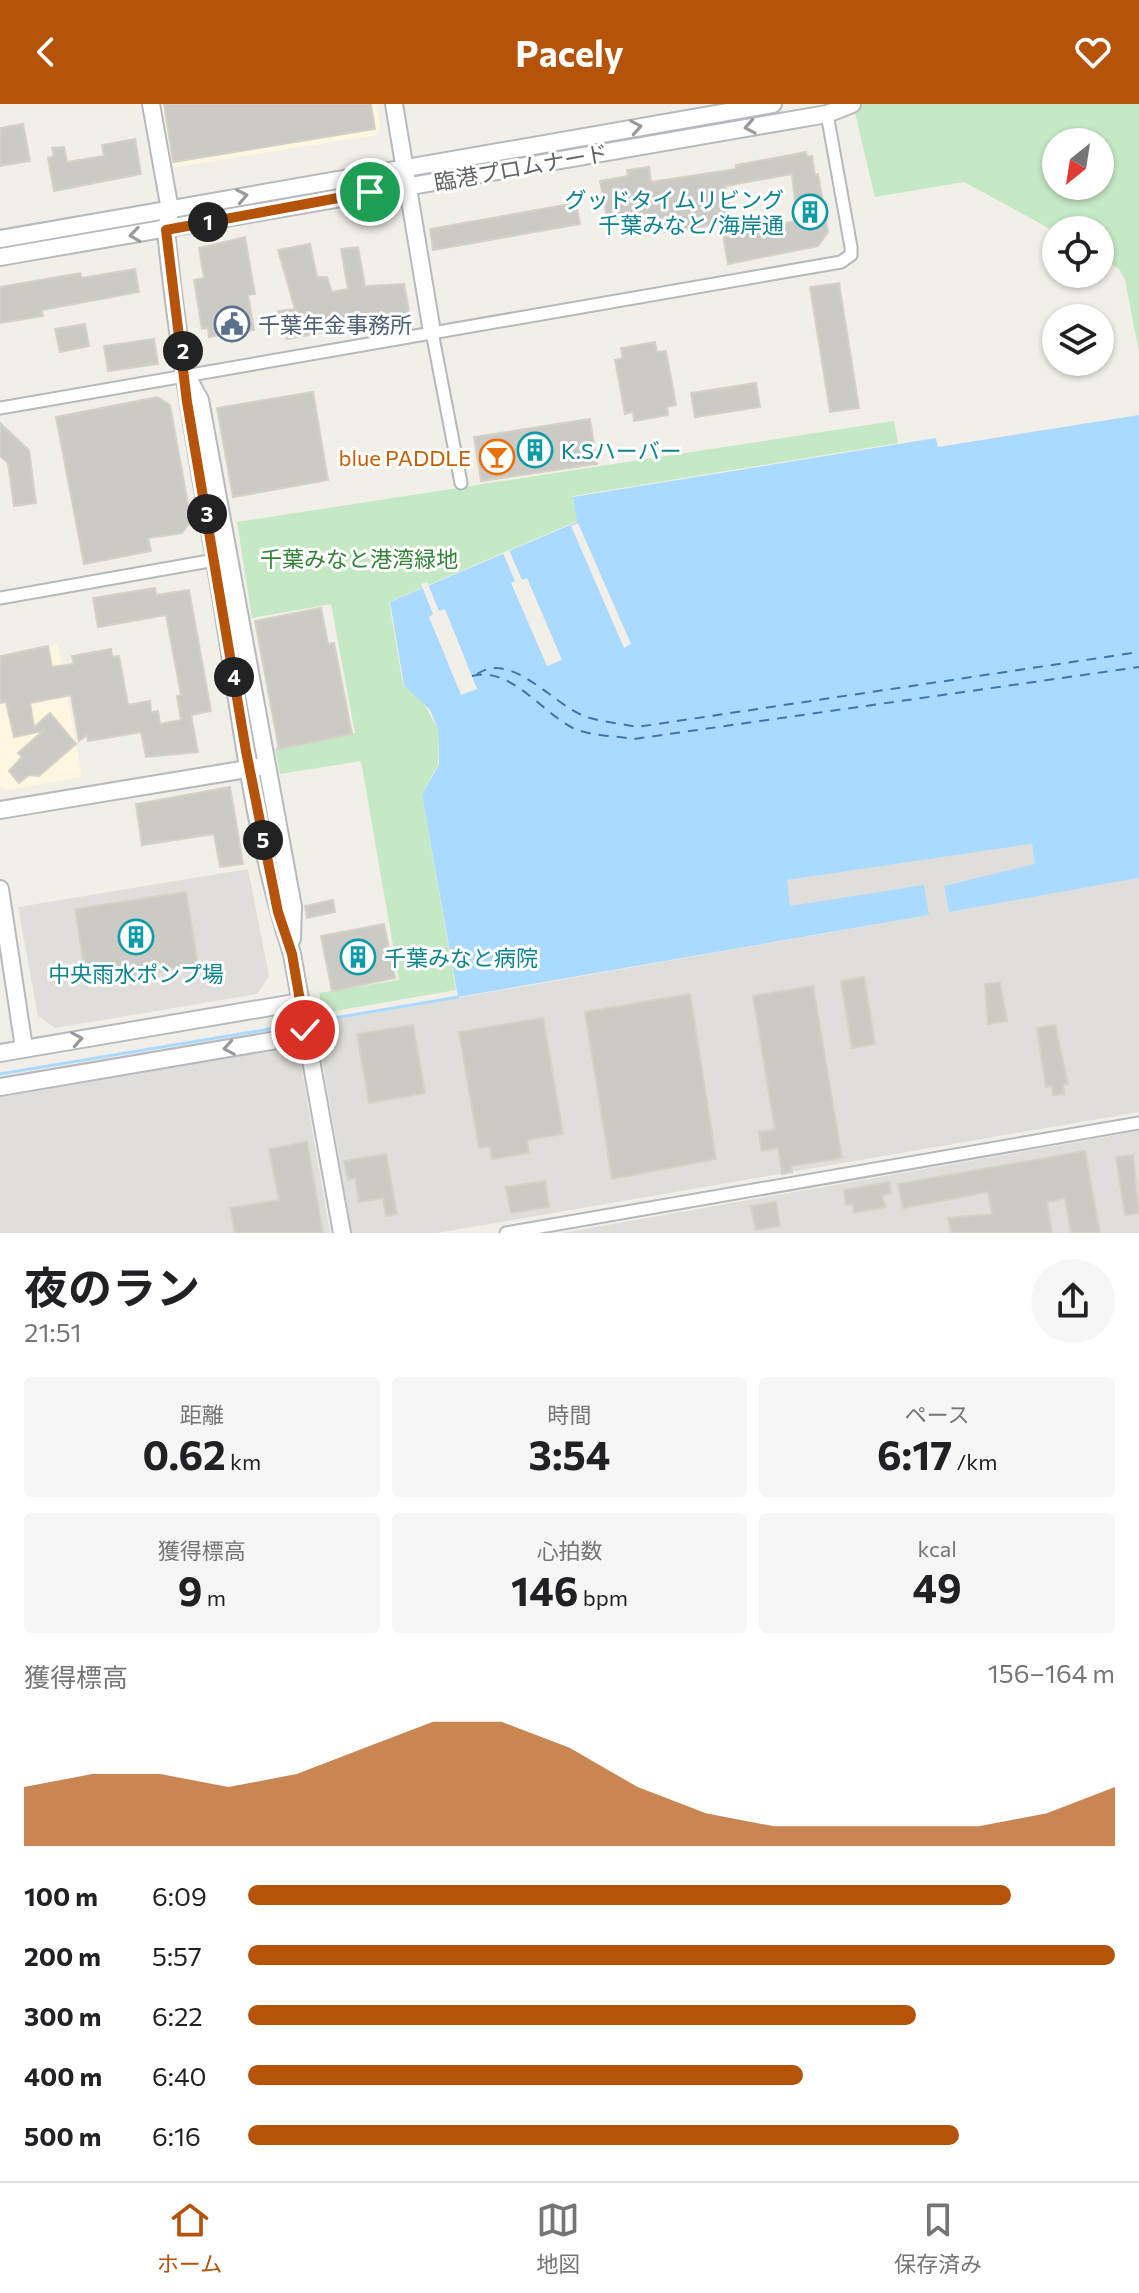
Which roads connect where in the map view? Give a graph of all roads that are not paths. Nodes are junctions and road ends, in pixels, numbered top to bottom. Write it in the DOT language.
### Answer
graph roads {
  1 [pos="151,104"];
  2 [pos="394,104"];
  3 [pos="773,104"];
  4 [pos="852,104"];
  5 [pos="827,114"];
  6 [pos="405,166"];
  7 [pos="407,186"];
  8 [pos="170,210"];
  9 [pos="166,230"];
  10 [pos="0,239"];
  11 [pos="0,257"];
  12 [pos="432,332"];
  13 [pos="187,377"];
  14 [pos="0,408"];
  15 [pos="461,483"];
  16 [pos="215,560"];
  17 [pos="0,598"];
  18 [pos="257,767"];
  19 [pos="0,810"];
  20 [pos="0,889"];
  21 [pos="304,1021"];
  22 [pos="24,1048"];
  23 [pos="0,1053"];
  24 [pos="0,1087"];
  25 [pos="1139,1123"];
  26 [pos="342,1233"];
  27 [pos="506,1233"];
  1 -- 8 [label="street"];
  2 -- 6 [label="street"];
  6 -- 3 [label="street, 臨港プロムナード, one-way"];
  4 -- 5 [label="street, 臨港プロムナード"];
  5 -- 7 [label="street, 臨港プロムナード, one-way"];
  5 -- 12 [label="street"];
  6 -- 7 [label="street"];
  8 -- 6 [label="street, 臨港プロムナード, one-way"];
  7 -- 9 [label="street, 臨港プロムナード"];
  7 -- 12 [label="street"];
  8 -- 9 [label="street"];
  8 -- 10 [label="street, 臨港プロムナード"];
  9 -- 11 [label="street, 臨港プロムナード, one-way"];
  9 -- 13 [label="street"];
  12 -- 13 [label="street"];
  12 -- 15 [label="street"];
  13 -- 14 [label="street"];
  13 -- 16 [label="street"];
  13 -- 18 [label="street"];
  16 -- 17 [label="street"];
  16 -- 18 [label="street"];
  18 -- 19 [label="street"];
  18 -- 21 [label="street"];
  20 -- 22 [label="street"];
  22 -- 21 [label="street, one-way"];
  21 -- 24 [label="street, one-way"];
  21 -- 26 [label="street"];
  22 -- 23 [label="street"];
  25 -- 27 [label="street"];
}
